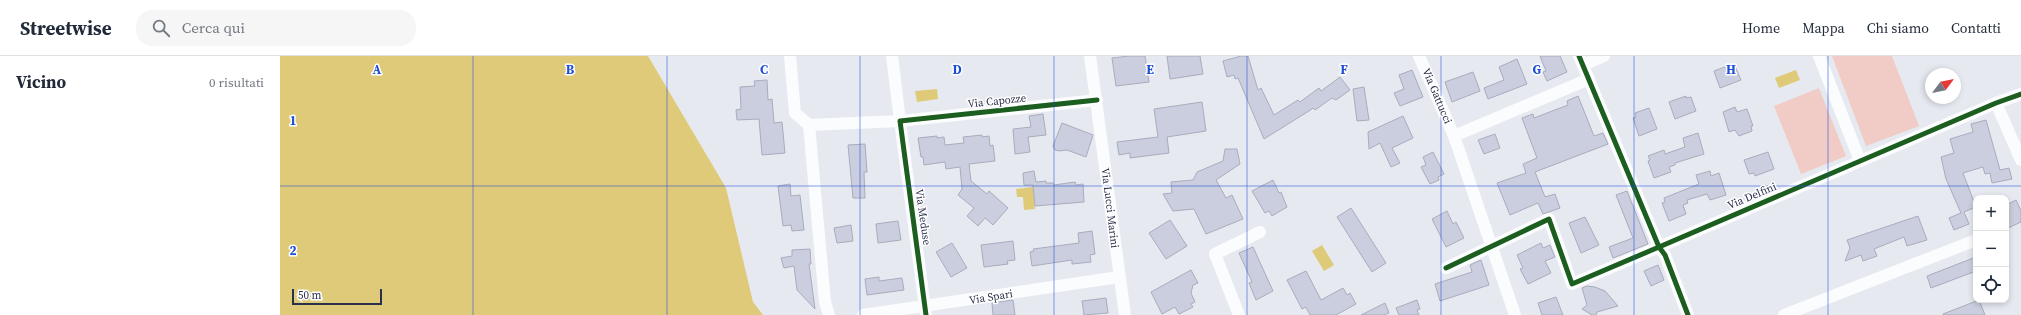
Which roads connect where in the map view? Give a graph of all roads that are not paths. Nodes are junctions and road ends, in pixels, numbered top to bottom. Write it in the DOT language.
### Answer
graph roads {
  1 [pos="790,56"];
  2 [pos="892,56"];
  3 [pos="1090,56"];
  4 [pos="1419,56"];
  5 [pos="1604,56"];
  6 [pos="1819,56"];
  7 [pos="1581,60"];
  8 [pos="1589,79"];
  9 [pos="2021,94"];
  10 [pos="1097,100"];
  11 [pos="1996,103"];
  12 [pos="900,121"];
  13 [pos="809,125"];
  14 [pos="1454,136"];
  15 [pos="2021,160"];
  16 [pos="1860,161"];
  17 [pos="1260,232"];
  18 [pos="1973,241"];
  19 [pos="1492,245"];
  20 [pos="1658,247"];
  21 [pos="1446,268"];
  22 [pos="1119,277"];
  23 [pos="926,311"];
  24 [pos="829,315"];
  25 [pos="863,315"];
  26 [pos="1125,315"];
  27 [pos="1239,315"];
  28 [pos="1515,315"];
  29 [pos="1688,315"];
  30 [pos="1784,315"];
  1 -- 13 [label="street"];
  2 -- 12 [label="street, Via Meduse"];
  3 -- 10 [label="street, Via Lucci Marini"];
  4 -- 14 [label="street, Via Gattucci"];
  5 -- 7 [label="street"];
  6 -- 16 [label="street"];
  7 -- 8 [label="street"];
  8 -- 14 [label="street"];
  8 -- 20 [label="street"];
  9 -- 11 [label="street, Via Delfini"];
  10 -- 12 [label="street, Via Capozze"];
  10 -- 22 [label="street, Via Lucci Marini"];
  11 -- 15 [label="street"];
  11 -- 16 [label="street, Via Delfini"];
  12 -- 13 [label="street, Via Capozze"];
  12 -- 23 [label="street, Via Meduse"];
  13 -- 24 [label="street"];
  14 -- 19 [label="street, Via Gattucci"];
  16 -- 20 [label="street, Via Delfini"];
  17 -- 27 [label="street"];
  18 -- 30 [label="street"];
  19 -- 20 [label="street, Via Delfini"];
  19 -- 21 [label="street"];
  19 -- 28 [label="street, Via Gattucci"];
  20 -- 29 [label="street"];
  22 -- 23 [label="street, Via Spari"];
  22 -- 26 [label="street, Via Lucci Marini"];
  23 -- 25 [label="street, Via Spari"];
}
